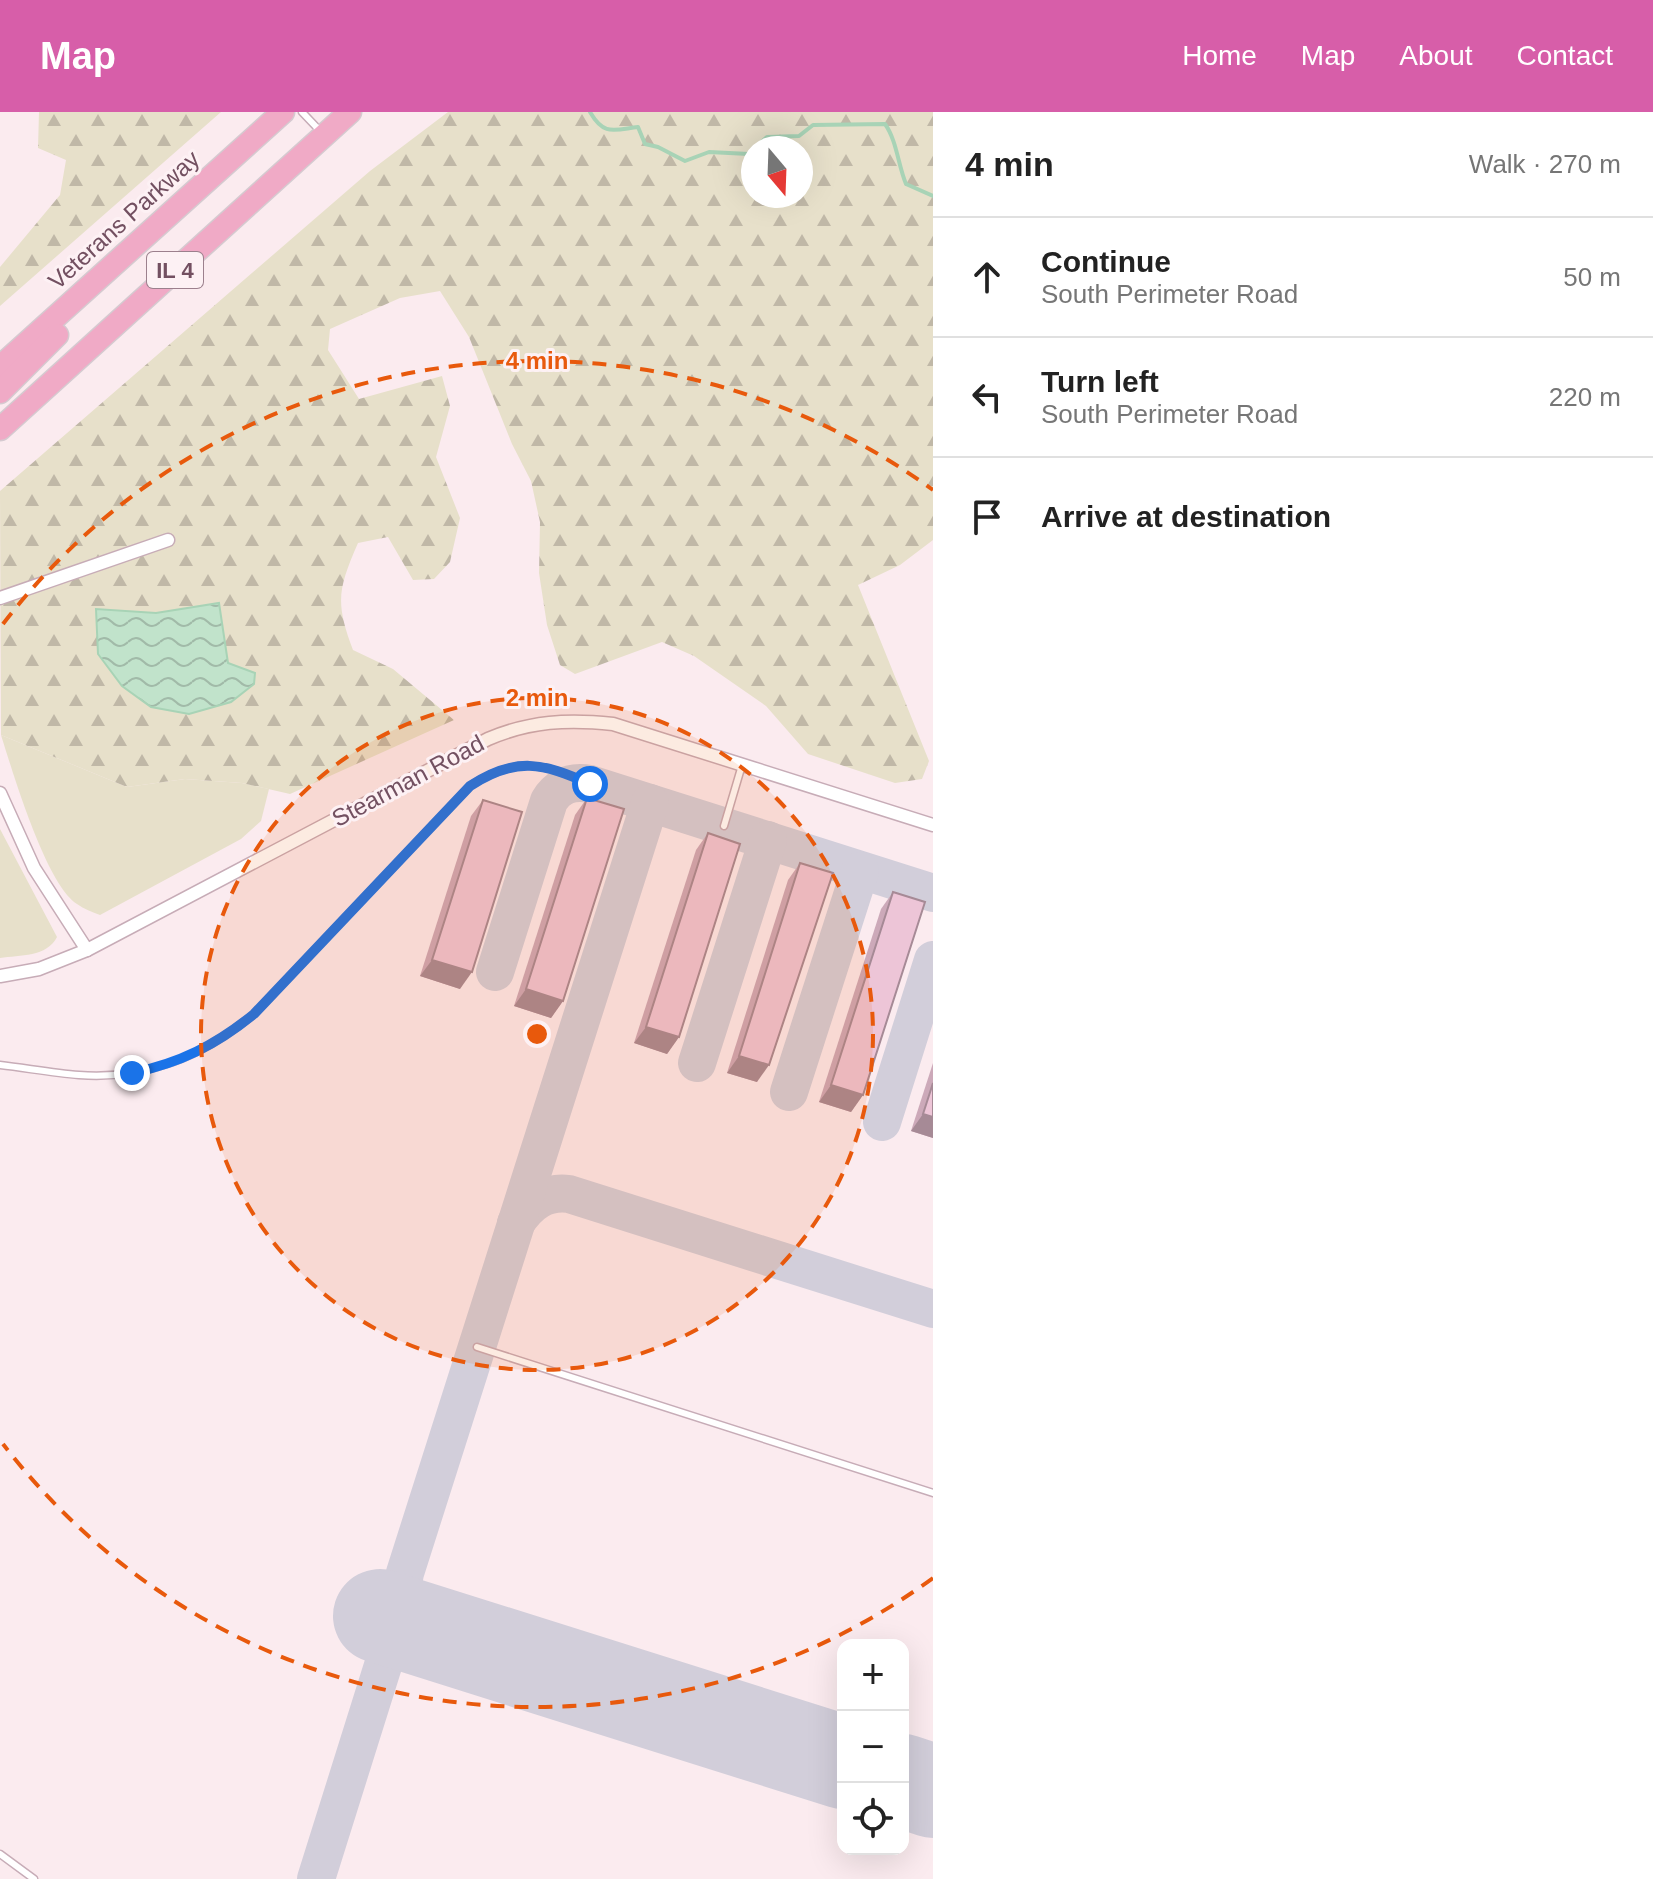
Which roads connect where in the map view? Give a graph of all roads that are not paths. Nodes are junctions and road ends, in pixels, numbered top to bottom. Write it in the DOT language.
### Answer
graph roads {
  1 [pos="283,112"];
  2 [pos="302,112"];
  3 [pos="350,112"];
  4 [pos="324,135"];
  5 [pos="147,234"];
  6 [pos="0,367"];
  7 [pos="0,392"];
  8 [pos="0,429"];
  9 [pos="168,540"];
  10 [pos="0,598"];
  11 [pos="742,765"];
  12 [pos="590,784"];
  13 [pos="0,793"];
  14 [pos="933,825"];
  15 [pos="724,826"];
  16 [pos="87,950"];
  17 [pos="0,976"];
  18 [pos="0,1065"];
  19 [pos="477,1347"];
  20 [pos="933,1493"];
  21 [pos="0,1854"];
  22 [pos="34,1879"];
  1 -- 5 [label="highway, Veterans Parkway / IL 4"];
  2 -- 4 [label="lane"];
  3 -- 4 [label="highway, IL 4"];
  4 -- 8 [label="highway, IL 4"];
  5 -- 6 [label="highway, Veterans Parkway / IL 4"];
  5 -- 7 [label="highway"];
  9 -- 10 [label="street"];
  11 -- 14 [label="street, Stearman Road"];
  11 -- 15 [label="lane"];
  11 -- 16 [label="street, Stearman Road"];
  12 -- 18 [label="lane"];
  13 -- 16 [label="street"];
  16 -- 17 [label="street, Stearman Road"];
  19 -- 20 [label="lane"];
  21 -- 22 [label="lane"];
}
